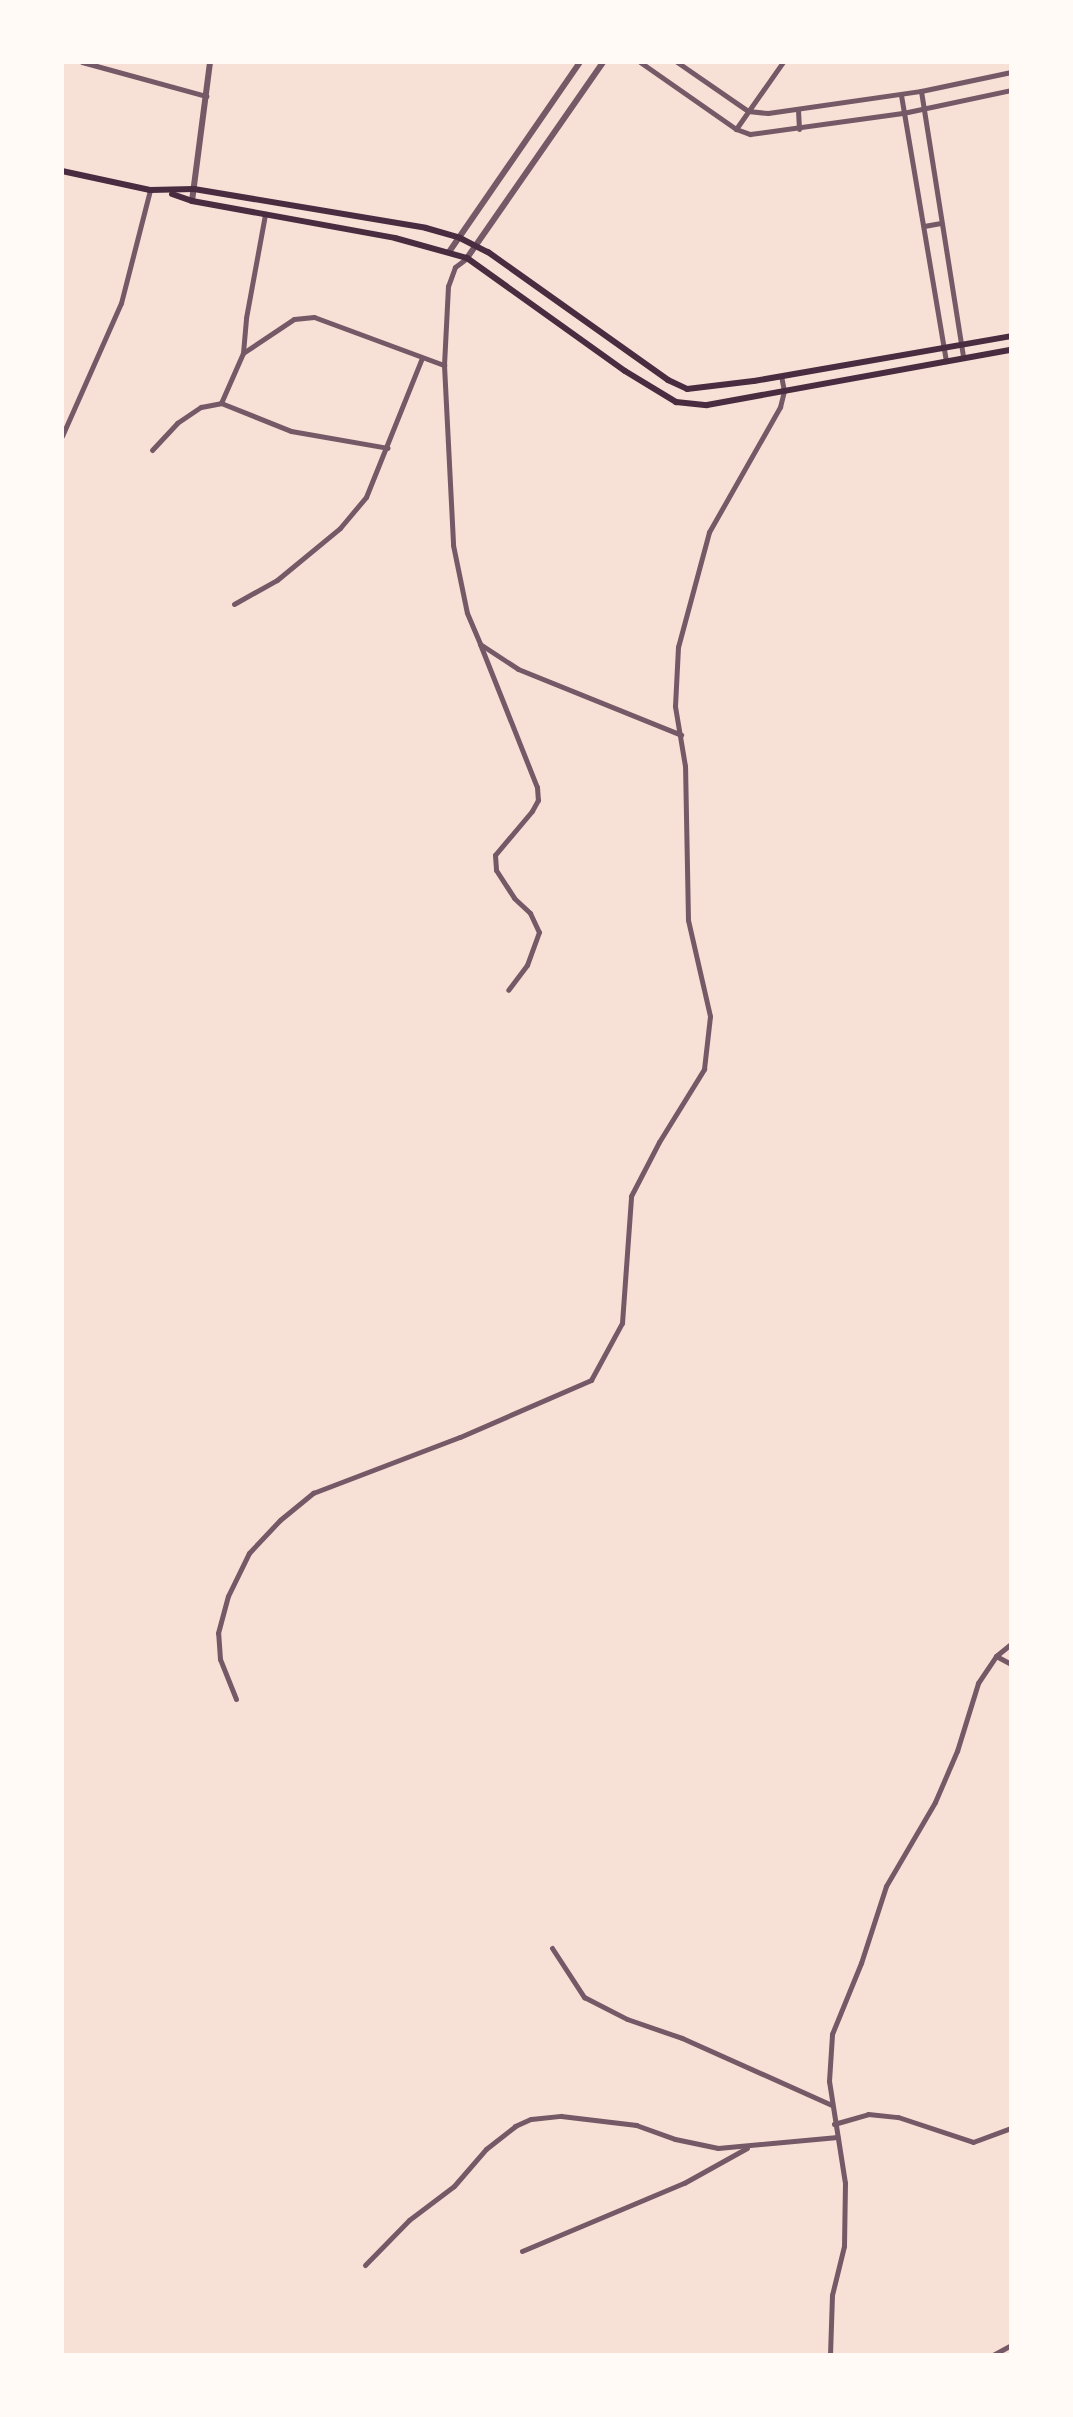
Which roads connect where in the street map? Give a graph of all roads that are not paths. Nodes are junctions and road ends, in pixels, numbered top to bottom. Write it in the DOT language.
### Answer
graph roads {
  1 [pos="82,62"];
  2 [pos="210,62"];
  3 [pos="580,62"];
  4 [pos="603,62"];
  5 [pos="640,62"];
  6 [pos="677,62"];
  7 [pos="783,62"];
  8 [pos="1011,72"];
  9 [pos="1011,90"];
  10 [pos="921,91"];
  11 [pos="901,95"];
  12 [pos="206,96"];
  13 [pos="923,108"];
  14 [pos="798,110"];
  15 [pos="748,111"];
  16 [pos="903,113"];
  17 [pos="736,129"];
  18 [pos="799,129"];
  19 [pos="62,171"];
  20 [pos="194,189"];
  21 [pos="150,190"];
  22 [pos="167,192"];
  23 [pos="192,201"];
  24 [pos="265,214"];
  25 [pos="941,223"];
  26 [pos="924,226"];
  27 [pos="460,238"];
  28 [pos="475,245"];
  29 [pos="449,252"];
  30 [pos="467,258"];
  31 [pos="455,267"];
  32 [pos="571,311"];
  33 [pos="562,324"];
  34 [pos="595,328"];
  35 [pos="1011,336"];
  36 [pos="586,342"];
  37 [pos="961,343"];
  38 [pos="944,346"];
  39 [pos="1011,350"];
  40 [pos="243,353"];
  41 [pos="963,357"];
  42 [pos="422,358"];
  43 [pos="946,361"];
  44 [pos="848,364"];
  45 [pos="444,365"];
  46 [pos="781,376"];
  47 [pos="849,379"];
  48 [pos="687,389"];
  49 [pos="784,391"];
  50 [pos="221,403"];
  51 [pos="691,405"];
  52 [pos="62,436"];
  53 [pos="388,448"];
  54 [pos="152,450"];
  55 [pos="234,604"];
  56 [pos="480,644"];
  57 [pos="682,736"];
  58 [pos="508,990"];
  59 [pos="1011,1644"];
  60 [pos="996,1656"];
  61 [pos="1011,1664"];
  62 [pos="236,1699"];
  63 [pos="552,1948"];
  64 [pos="832,2105"];
  65 [pos="834,2124"];
  66 [pos="1011,2128"];
  67 [pos="837,2137"];
  68 [pos="749,2147"];
  69 [pos="522,2251"];
  70 [pos="365,2265"];
  71 [pos="1011,2345"];
  72 [pos="830,2355"];
  73 [pos="993,2355"];
  1 -- 12 [label="street"];
  2 -- 12 [label="street"];
  3 -- 27 [label="street"];
  4 -- 28 [label="street"];
  5 -- 17 [label="street"];
  6 -- 15 [label="street"];
  7 -- 15 [label="street"];
  8 -- 10 [label="street"];
  9 -- 13 [label="street"];
  10 -- 11 [label="street"];
  10 -- 13 [label="street"];
  11 -- 14 [label="street"];
  11 -- 16 [label="street"];
  12 -- 20 [label="street"];
  13 -- 16 [label="street"];
  13 -- 25 [label="street"];
  14 -- 15 [label="street"];
  14 -- 18 [label="street"];
  15 -- 17 [label="street"];
  16 -- 18 [label="street"];
  16 -- 26 [label="street"];
  17 -- 18 [label="street"];
  19 -- 21 [label="main road"];
  20 -- 22 [label="main road"];
  20 -- 23 [label="street"];
  20 -- 27 [label="main road"];
  21 -- 22 [label="main road"];
  21 -- 52 [label="street"];
  22 -- 23 [label="main road"];
  23 -- 24 [label="main road"];
  24 -- 29 [label="main road"];
  24 -- 40 [label="street"];
  25 -- 26 [label="street"];
  25 -- 37 [label="street"];
  26 -- 38 [label="street"];
  27 -- 28 [label="main road"];
  27 -- 29 [label="street"];
  28 -- 30 [label="street"];
  28 -- 32 [label="main road"];
  29 -- 30 [label="main road"];
  29 -- 31 [label="street"];
  30 -- 31 [label="street"];
  30 -- 33 [label="main road"];
  31 -- 45 [label="street"];
  32 -- 33 [label="main road"];
  32 -- 34 [label="main road"];
  33 -- 36 [label="main road"];
  34 -- 36 [label="main road"];
  34 -- 48 [label="main road"];
  35 -- 37 [label="main road"];
  36 -- 51 [label="main road"];
  37 -- 38 [label="main road"];
  37 -- 41 [label="street"];
  38 -- 43 [label="street"];
  38 -- 44 [label="main road"];
  39 -- 41 [label="main road"];
  40 -- 42 [label="street"];
  40 -- 50 [label="street"];
  41 -- 43 [label="main road"];
  42 -- 45 [label="street"];
  42 -- 53 [label="street"];
  43 -- 47 [label="main road"];
  44 -- 46 [label="main road"];
  44 -- 47 [label="main road"];
  45 -- 56 [label="street"];
  46 -- 48 [label="main road"];
  46 -- 49 [label="street"];
  47 -- 49 [label="main road"];
  48 -- 51 [label="main road"];
  49 -- 51 [label="main road"];
  49 -- 57 [label="street"];
  50 -- 53 [label="street"];
  50 -- 54 [label="street"];
  53 -- 55 [label="street"];
  56 -- 57 [label="street"];
  56 -- 58 [label="street"];
  57 -- 62 [label="street"];
  59 -- 60 [label="street"];
  60 -- 61 [label="street"];
  60 -- 64 [label="street"];
  63 -- 64 [label="street"];
  64 -- 65 [label="street"];
  65 -- 66 [label="street"];
  65 -- 67 [label="street"];
  67 -- 68 [label="street"];
  67 -- 72 [label="street"];
  68 -- 69 [label="street"];
  68 -- 70 [label="street"];
  71 -- 73 [label="street"];
}
